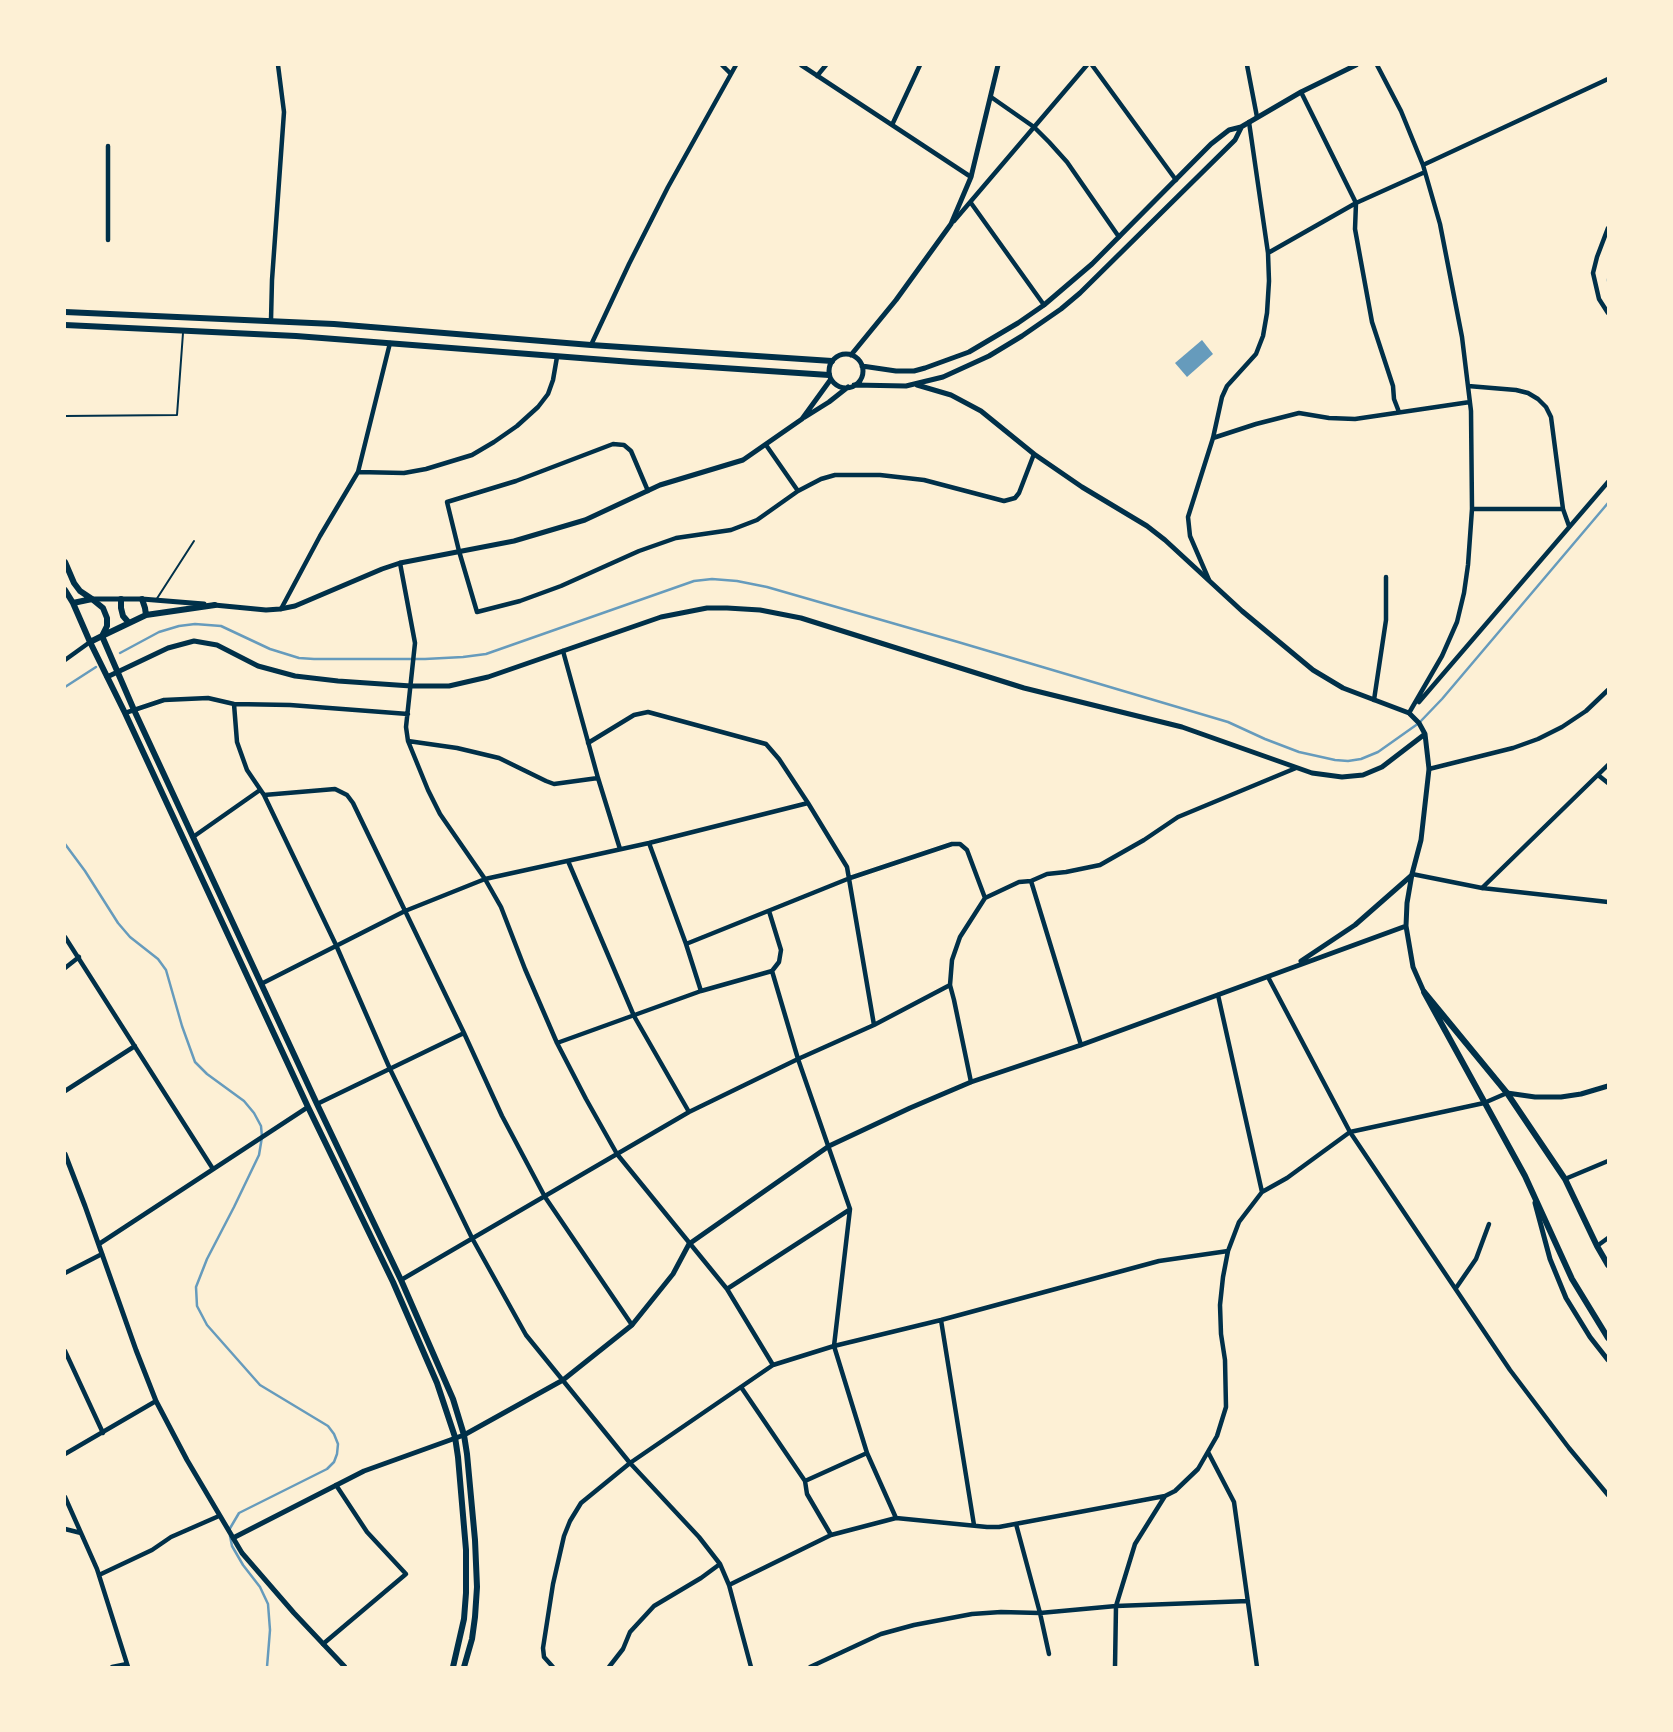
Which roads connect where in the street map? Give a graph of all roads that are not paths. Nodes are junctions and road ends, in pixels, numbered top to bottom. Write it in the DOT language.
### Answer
graph roads {
  1 [pos="278,65"];
  2 [pos="722,65"];
  3 [pos="736,65"];
  4 [pos="801,65"];
  5 [pos="826,65"];
  6 [pos="920,65"];
  7 [pos="998,65"];
  8 [pos="1090,65"];
  9 [pos="1247,65"];
  10 [pos="1356,65"];
  11 [pos="1377,65"];
  12 [pos="731,74"];
  13 [pos="817,76"];
  14 [pos="1608,79"];
  15 [pos="1301,92"];
  16 [pos="991,97"];
  17 [pos="1257,117"];
  18 [pos="1248,122"];
  19 [pos="892,125"];
  20 [pos="1034,127"];
  21 [pos="1241,127"];
  22 [pos="108,146"];
  23 [pos="1423,165"];
  24 [pos="1425,172"];
  25 [pos="971,177"];
  26 [pos="1176,180"];
  27 [pos="971,203"];
  28 [pos="1356,203"];
  29 [pos="951,224"];
  30 [pos="1608,228"];
  31 [pos="1119,237"];
  32 [pos="108,240"];
  33 [pos="1268,253"];
  34 [pos="1044,305"];
  35 [pos="65,312"];
  36 [pos="1608,313"];
  37 [pos="271,320"];
  38 [pos="65,325"];
  39 [pos="183,331"];
  40 [pos="390,343"];
  41 [pos="591,345"];
  42 [pos="851,355"];
  43 [pos="557,356"];
  44 [pos="832,361"];
  45 [pos="862,366"];
  46 [pos="830,377"];
  47 [pos="917,385"];
  48 [pos="851,386"];
  49 [pos="1468,386"];
  50 [pos="1470,402"];
  51 [pos="1399,412"];
  52 [pos="65,416"];
  53 [pos="802,419"];
  54 [pos="1213,438"];
  55 [pos="766,445"];
  56 [pos="1034,454"];
  57 [pos="358,472"];
  58 [pos="1608,482"];
  59 [pos="649,491"];
  60 [pos="798,491"];
  61 [pos="1472,509"];
  62 [pos="1563,509"];
  63 [pos="1570,527"];
  64 [pos="194,541"];
  65 [pos="459,551"];
  66 [pos="65,562"];
  67 [pos="400,563"];
  68 [pos="1386,577"];
  69 [pos="1209,581"];
  70 [pos="65,590"];
  71 [pos="92,599"];
  72 [pos="121,599"];
  73 [pos="142,599"];
  74 [pos="156,600"];
  75 [pos="73,603"];
  76 [pos="215,606"];
  77 [pos="281,609"];
  78 [pos="146,615"];
  79 [pos="129,623"];
  80 [pos="102,636"];
  81 [pos="90,642"];
  82 [pos="563,650"];
  83 [pos="65,660"];
  84 [pos="117,672"];
  85 [pos="107,677"];
  86 [pos="411,686"];
  87 [pos="1608,690"];
  88 [pos="1374,701"];
  89 [pos="234,704"];
  90 [pos="134,710"];
  91 [pos="125,713"];
  92 [pos="408,713"];
  93 [pos="1409,713"];
  94 [pos="1425,734"];
  95 [pos="408,741"];
  96 [pos="588,743"];
  97 [pos="1608,765"];
  98 [pos="1296,768"];
  99 [pos="1429,769"];
  100 [pos="1598,775"];
  101 [pos="598,778"];
  102 [pos="1608,783"];
  103 [pos="262,793"];
  104 [pos="808,803"];
  105 [pos="193,837"];
  106 [pos="649,843"];
  107 [pos="620,849"];
  108 [pos="568,862"];
  109 [pos="1412,874"];
  110 [pos="850,878"];
  111 [pos="485,879"];
  112 [pos="1031,881"];
  113 [pos="1482,888"];
  114 [pos="985,898"];
  115 [pos="1608,902"];
  116 [pos="405,911"];
  117 [pos="769,911"];
  118 [pos="1406,926"];
  119 [pos="65,937"];
  120 [pos="686,944"];
  121 [pos="335,945"];
  122 [pos="79,957"];
  123 [pos="1292,967"];
  124 [pos="65,968"];
  125 [pos="772,971"];
  126 [pos="1268,977"];
  127 [pos="261,984"];
  128 [pos="950,985"];
  129 [pos="701,991"];
  130 [pos="1423,992"];
  131 [pos="1218,995"];
  132 [pos="634,1016"];
  133 [pos="874,1026"];
  134 [pos="464,1033"];
  135 [pos="557,1043"];
  136 [pos="1081,1045"];
  137 [pos="135,1046"];
  138 [pos="798,1059"];
  139 [pos="390,1069"];
  140 [pos="971,1082"];
  141 [pos="1608,1086"];
  142 [pos="65,1091"];
  143 [pos="1507,1093"];
  144 [pos="1484,1103"];
  145 [pos="317,1104"];
  146 [pos="308,1107"];
  147 [pos="689,1112"];
  148 [pos="1350,1132"];
  149 [pos="829,1146"];
  150 [pos="65,1154"];
  151 [pos="617,1154"];
  152 [pos="1608,1161"];
  153 [pos="213,1169"];
  154 [pos="1565,1179"];
  155 [pos="1531,1190"];
  156 [pos="1262,1192"];
  157 [pos="545,1197"];
  158 [pos="850,1209"];
  159 [pos="1489,1224"];
  160 [pos="472,1238"];
  161 [pos="1608,1238"];
  162 [pos="99,1244"];
  163 [pos="689,1244"];
  164 [pos="1597,1246"];
  165 [pos="1228,1251"];
  166 [pos="102,1254"];
  167 [pos="1608,1265"];
  168 [pos="65,1273"];
  169 [pos="401,1280"];
  170 [pos="1456,1288"];
  171 [pos="727,1289"];
  172 [pos="941,1320"];
  173 [pos="632,1325"];
  174 [pos="1608,1338"];
  175 [pos="834,1346"];
  176 [pos="65,1351"];
  177 [pos="1608,1360"];
  178 [pos="773,1365"];
  179 [pos="563,1380"];
  180 [pos="741,1387"];
  181 [pos="156,1401"];
  182 [pos="103,1433"];
  183 [pos="464,1435"];
  184 [pos="455,1437"];
  185 [pos="1208,1451"];
  186 [pos="867,1452"];
  187 [pos="65,1454"];
  188 [pos="630,1463"];
  189 [pos="805,1481"];
  190 [pos="335,1485"];
  191 [pos="1608,1495"];
  192 [pos="1165,1496"];
  193 [pos="65,1497"];
  194 [pos="219,1516"];
  195 [pos="896,1518"];
  196 [pos="1016,1524"];
  197 [pos="974,1525"];
  198 [pos="65,1529"];
  199 [pos="81,1533"];
  200 [pos="831,1535"];
  201 [pos="233,1538"];
  202 [pos="720,1564"];
  203 [pos="99,1575"];
  204 [pos="729,1585"];
  205 [pos="1248,1601"];
  206 [pos="1116,1606"];
  207 [pos="1040,1613"];
  208 [pos="323,1644"];
  209 [pos="1049,1654"];
  210 [pos="128,1665"];
  211 [pos="112,1667"];
  212 [pos="345,1667"];
  213 [pos="453,1667"];
  214 [pos="464,1667"];
  215 [pos="553,1667"];
  216 [pos="609,1667"];
  217 [pos="751,1667"];
  218 [pos="810,1667"];
  219 [pos="1115,1667"];
  220 [pos="1257,1667"];
  1 -- 37 [label="street"];
  2 -- 12 [label="street"];
  3 -- 12 [label="street"];
  4 -- 13 [label="street"];
  5 -- 13 [label="street"];
  6 -- 19 [label="street"];
  7 -- 16 [label="street"];
  8 -- 20 [label="street"];
  8 -- 26 [label="street"];
  9 -- 17 [label="street"];
  10 -- 15 [label="street"];
  11 -- 23 [label="street"];
  12 -- 41 [label="street"];
  13 -- 19 [label="street"];
  14 -- 23 [label="street"];
  15 -- 17 [label="street"];
  15 -- 28 [label="street"];
  16 -- 20 [label="street"];
  16 -- 25 [label="street"];
  17 -- 18 [label="street"];
  18 -- 21 [label="street"];
  18 -- 33 [label="street"];
  19 -- 25 [label="street"];
  20 -- 27 [label="street"];
  20 -- 31 [label="street"];
  21 -- 26 [label="street"];
  21 -- 47 [label="street"];
  22 -- 32 [label="street"];
  23 -- 24 [label="street"];
  24 -- 28 [label="street"];
  24 -- 49 [label="street"];
  25 -- 29 [label="street"];
  26 -- 31 [label="street"];
  27 -- 29 [label="street"];
  27 -- 34 [label="street"];
  28 -- 33 [label="street"];
  28 -- 51 [label="street"];
  29 -- 42 [label="street"];
  30 -- 36 [label="street"];
  31 -- 34 [label="street"];
  33 -- 54 [label="street"];
  34 -- 45 [label="street"];
  35 -- 37 [label="main road"];
  37 -- 41 [label="main road"];
  38 -- 39 [label="main road"];
  39 -- 40 [label="main road"];
  39 -- 52 [label="lane"];
  40 -- 43 [label="main road"];
  40 -- 57 [label="street"];
  41 -- 44 [label="main road"];
  42 -- 44 [label="street"];
  42 -- 45 [label="street"];
  43 -- 46 [label="main road"];
  43 -- 57 [label="street"];
  44 -- 46 [label="street"];
  45 -- 48 [label="street"];
  46 -- 48 [label="street"];
  46 -- 53 [label="street"];
  47 -- 48 [label="street"];
  47 -- 56 [label="street"];
  48 -- 53 [label="street"];
  49 -- 50 [label="street"];
  49 -- 62 [label="street"];
  50 -- 51 [label="street"];
  50 -- 61 [label="street"];
  51 -- 54 [label="street"];
  53 -- 55 [label="street"];
  54 -- 69 [label="street"];
  55 -- 59 [label="street"];
  55 -- 60 [label="street"];
  56 -- 60 [label="street"];
  56 -- 69 [label="street"];
  57 -- 77 [label="street"];
  58 -- 63 [label="street"];
  59 -- 65 [label="street"];
  59 -- 65 [label="street"];
  60 -- 65 [label="street"];
  61 -- 62 [label="street"];
  61 -- 93 [label="street"];
  62 -- 63 [label="street"];
  63 -- 93 [label="street"];
  64 -- 74 [label="lane"];
  65 -- 67 [label="street"];
  66 -- 71 [label="main road"];
  67 -- 77 [label="street"];
  67 -- 86 [label="street"];
  68 -- 88 [label="street"];
  69 -- 88 [label="street"];
  70 -- 75 [label="main road"];
  71 -- 72 [label="street"];
  71 -- 75 [label="main road"];
  71 -- 80 [label="main road"];
  72 -- 73 [label="street"];
  72 -- 79 [label="main road"];
  73 -- 74 [label="street"];
  73 -- 78 [label="main road"];
  74 -- 76 [label="street"];
  75 -- 81 [label="main road"];
  76 -- 77 [label="street"];
  76 -- 78 [label="main road"];
  78 -- 79 [label="main road"];
  79 -- 80 [label="main road"];
  80 -- 81 [label="main road"];
  80 -- 84 [label="main road"];
  81 -- 83 [label="street"];
  81 -- 85 [label="main road"];
  82 -- 86 [label="street"];
  82 -- 96 [label="street"];
  82 -- 98 [label="street"];
  84 -- 85 [label="street"];
  84 -- 86 [label="street"];
  84 -- 90 [label="main road"];
  85 -- 91 [label="main road"];
  86 -- 92 [label="street"];
  87 -- 99 [label="street"];
  88 -- 93 [label="street"];
  89 -- 90 [label="street"];
  89 -- 92 [label="street"];
  89 -- 103 [label="street"];
  90 -- 91 [label="street"];
  90 -- 105 [label="main road"];
  91 -- 146 [label="main road"];
  92 -- 95 [label="street"];
  93 -- 94 [label="street"];
  94 -- 98 [label="street"];
  94 -- 99 [label="street"];
  95 -- 101 [label="street"];
  95 -- 111 [label="street"];
  96 -- 101 [label="street"];
  96 -- 104 [label="street"];
  97 -- 100 [label="street"];
  98 -- 112 [label="street"];
  99 -- 109 [label="street"];
  100 -- 102 [label="street"];
  100 -- 113 [label="street"];
  101 -- 107 [label="street"];
  103 -- 105 [label="street"];
  103 -- 116 [label="street"];
  103 -- 121 [label="street"];
  104 -- 106 [label="street"];
  104 -- 110 [label="street"];
  105 -- 127 [label="main road"];
  106 -- 107 [label="street"];
  106 -- 120 [label="street"];
  107 -- 108 [label="street"];
  108 -- 111 [label="street"];
  108 -- 132 [label="street"];
  109 -- 113 [label="street"];
  109 -- 118 [label="street"];
  109 -- 123 [label="street"];
  110 -- 114 [label="street"];
  110 -- 117 [label="street"];
  110 -- 133 [label="street"];
  111 -- 116 [label="street"];
  111 -- 135 [label="street"];
  112 -- 114 [label="street"];
  112 -- 136 [label="street"];
  113 -- 115 [label="street"];
  114 -- 128 [label="street"];
  116 -- 121 [label="street"];
  116 -- 134 [label="street"];
  117 -- 120 [label="street"];
  117 -- 125 [label="street"];
  118 -- 123 [label="street"];
  118 -- 130 [label="street"];
  119 -- 122 [label="street"];
  120 -- 129 [label="street"];
  121 -- 127 [label="street"];
  121 -- 139 [label="street"];
  122 -- 124 [label="street"];
  122 -- 137 [label="street"];
  123 -- 126 [label="street"];
  125 -- 129 [label="street"];
  125 -- 138 [label="street"];
  126 -- 131 [label="street"];
  126 -- 148 [label="street"];
  127 -- 145 [label="main road"];
  128 -- 133 [label="street"];
  128 -- 140 [label="street"];
  129 -- 132 [label="street"];
  130 -- 143 [label="main road"];
  130 -- 144 [label="main road"];
  131 -- 136 [label="street"];
  131 -- 156 [label="street"];
  132 -- 135 [label="street"];
  132 -- 147 [label="street"];
  133 -- 138 [label="street"];
  134 -- 139 [label="street"];
  134 -- 157 [label="street"];
  135 -- 151 [label="street"];
  136 -- 140 [label="street"];
  137 -- 142 [label="street"];
  137 -- 153 [label="street"];
  138 -- 147 [label="street"];
  138 -- 149 [label="street"];
  139 -- 145 [label="street"];
  139 -- 160 [label="street"];
  140 -- 149 [label="street"];
  141 -- 143 [label="street"];
  143 -- 144 [label="street"];
  143 -- 154 [label="main road"];
  144 -- 148 [label="street"];
  144 -- 155 [label="main road"];
  145 -- 169 [label="main road"];
  146 -- 153 [label="street"];
  146 -- 184 [label="main road"];
  147 -- 151 [label="street"];
  148 -- 156 [label="street"];
  148 -- 170 [label="street"];
  149 -- 158 [label="street"];
  149 -- 163 [label="street"];
  150 -- 162 [label="street"];
  151 -- 157 [label="street"];
  151 -- 163 [label="street"];
  152 -- 154 [label="street"];
  153 -- 162 [label="street"];
  154 -- 164 [label="main road"];
  155 -- 174 [label="main road"];
  155 -- 177 [label="street"];
  156 -- 165 [label="street"];
  157 -- 160 [label="street"];
  157 -- 173 [label="street"];
  158 -- 171 [label="street"];
  158 -- 175 [label="street"];
  159 -- 170 [label="street"];
  160 -- 169 [label="street"];
  160 -- 179 [label="street"];
  161 -- 164 [label="street"];
  162 -- 166 [label="street"];
  163 -- 171 [label="street"];
  163 -- 173 [label="street"];
  164 -- 167 [label="main road"];
  165 -- 172 [label="street"];
  165 -- 185 [label="street"];
  166 -- 168 [label="street"];
  166 -- 181 [label="street"];
  169 -- 183 [label="main road"];
  170 -- 191 [label="street"];
  171 -- 178 [label="street"];
  172 -- 175 [label="street"];
  172 -- 197 [label="street"];
  173 -- 179 [label="street"];
  175 -- 178 [label="street"];
  175 -- 186 [label="street"];
  176 -- 182 [label="street"];
  178 -- 180 [label="street"];
  179 -- 183 [label="street"];
  179 -- 188 [label="street"];
  180 -- 188 [label="street"];
  180 -- 189 [label="street"];
  181 -- 182 [label="street"];
  181 -- 194 [label="street"];
  182 -- 187 [label="street"];
  183 -- 184 [label="street"];
  183 -- 214 [label="main road"];
  184 -- 190 [label="street"];
  184 -- 213 [label="main road"];
  185 -- 192 [label="street"];
  185 -- 205 [label="street"];
  186 -- 189 [label="street"];
  186 -- 195 [label="street"];
  188 -- 202 [label="street"];
  188 -- 215 [label="street"];
  189 -- 200 [label="street"];
  190 -- 201 [label="street"];
  190 -- 208 [label="street"];
  192 -- 196 [label="street"];
  192 -- 206 [label="street"];
  193 -- 199 [label="street"];
  194 -- 201 [label="street"];
  194 -- 203 [label="street"];
  195 -- 197 [label="street"];
  195 -- 200 [label="street"];
  196 -- 197 [label="street"];
  196 -- 207 [label="street"];
  198 -- 199 [label="street"];
  199 -- 203 [label="street"];
  200 -- 204 [label="street"];
  201 -- 208 [label="street"];
  202 -- 204 [label="street"];
  202 -- 216 [label="street"];
  203 -- 210 [label="street"];
  204 -- 217 [label="street"];
  205 -- 206 [label="street"];
  205 -- 220 [label="street"];
  206 -- 207 [label="street"];
  206 -- 219 [label="street"];
  207 -- 209 [label="street"];
  207 -- 218 [label="street"];
  208 -- 212 [label="street"];
  210 -- 211 [label="street"];
}
